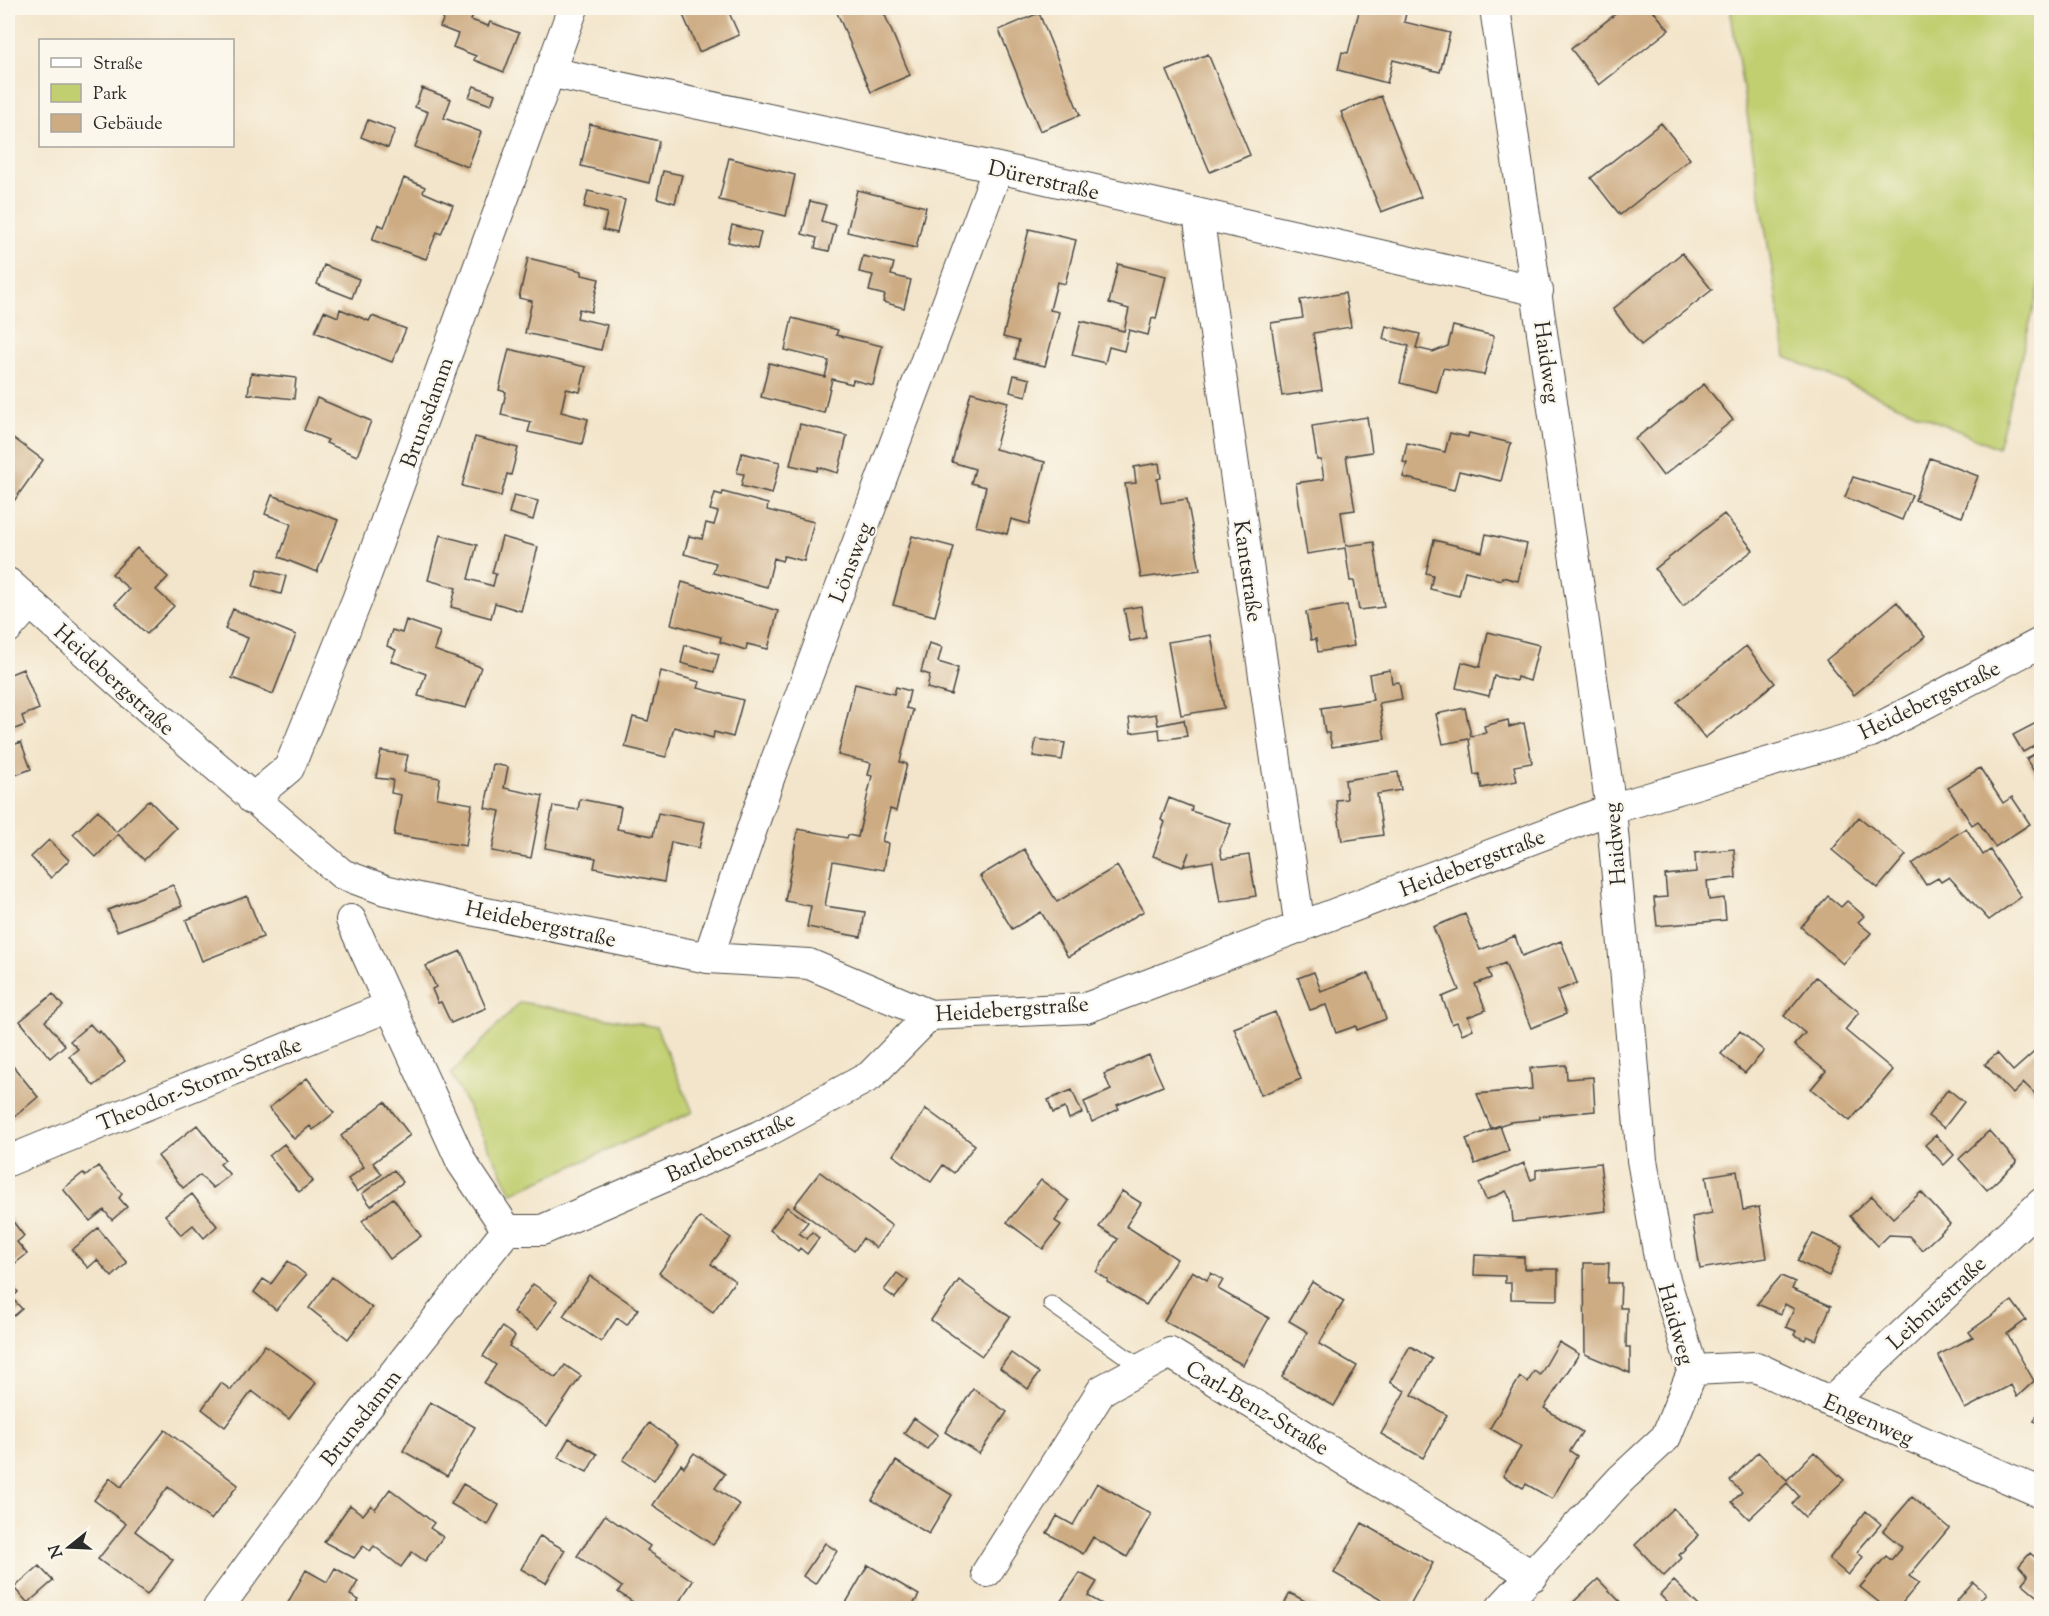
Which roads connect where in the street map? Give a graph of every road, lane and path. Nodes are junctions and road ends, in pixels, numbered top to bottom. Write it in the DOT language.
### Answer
graph roads {
  1 [pos="573,8"];
  2 [pos="1495,8"];
  3 [pos="549,72"];
  4 [pos="998,168"];
  5 [pos="1198,214"];
  6 [pos="1538,291"];
  7 [pos="8,583"];
  8 [pos="30,603"];
  9 [pos="8,628"];
  10 [pos="2042,642"];
  11 [pos="252,799"];
  12 [pos="1611,809"];
  13 [pos="351,920"];
  14 [pos="1300,928"];
  15 [pos="708,958"];
  16 [pos="390,1006"];
  17 [pos="930,1015"];
  18 [pos="8,1161"];
  19 [pos="2042,1203"];
  20 [pos="507,1230"];
  21 [pos="1051,1304"];
  22 [pos="1142,1368"];
  23 [pos="1693,1370"];
  24 [pos="1831,1402"];
  25 [pos="2042,1493"];
  26 [pos="987,1572"];
  27 [pos="1533,1576"];
  28 [pos="218,1608"];
  29 [pos="1501,1608"];
  1 -- 3 [label="street, Brunsdamm"];
  2 -- 6 [label="street, Haidweg"];
  3 -- 4 [label="street, Dürerstraße"];
  3 -- 11 [label="street, Brunsdamm"];
  4 -- 5 [label="street, Dürerstraße"];
  4 -- 15 [label="street, Lönsweg"];
  5 -- 6 [label="street, Dürerstraße"];
  5 -- 14 [label="street, Kantstraße"];
  6 -- 12 [label="street, Haidweg"];
  7 -- 8 [label="street, Heidebergstraße"];
  8 -- 9 [label="street"];
  8 -- 11 [label="street, Heidebergstraße"];
  10 -- 12 [label="street, Heidebergstraße"];
  11 -- 15 [label="street, Heidebergstraße"];
  12 -- 14 [label="street, Heidebergstraße"];
  12 -- 23 [label="street, Haidweg"];
  13 -- 16 [label="street"];
  14 -- 17 [label="street, Heidebergstraße"];
  15 -- 17 [label="street, Heidebergstraße"];
  16 -- 18 [label="street, Theodor-Storm-Straße"];
  16 -- 20 [label="street"];
  17 -- 20 [label="street, Barlebenstraße"];
  19 -- 24 [label="street, Leibnizstraße"];
  20 -- 28 [label="street, Brunsdamm"];
  21 -- 22 [label="lane"];
  22 -- 26 [label="street, Carl-Benz-Straße"];
  22 -- 27 [label="street, Carl-Benz-Straße"];
  23 -- 24 [label="street, Engenweg"];
  23 -- 27 [label="street, Haidweg"];
  24 -- 25 [label="street, Engenweg"];
  27 -- 29 [label="street, Haidweg"];
}
